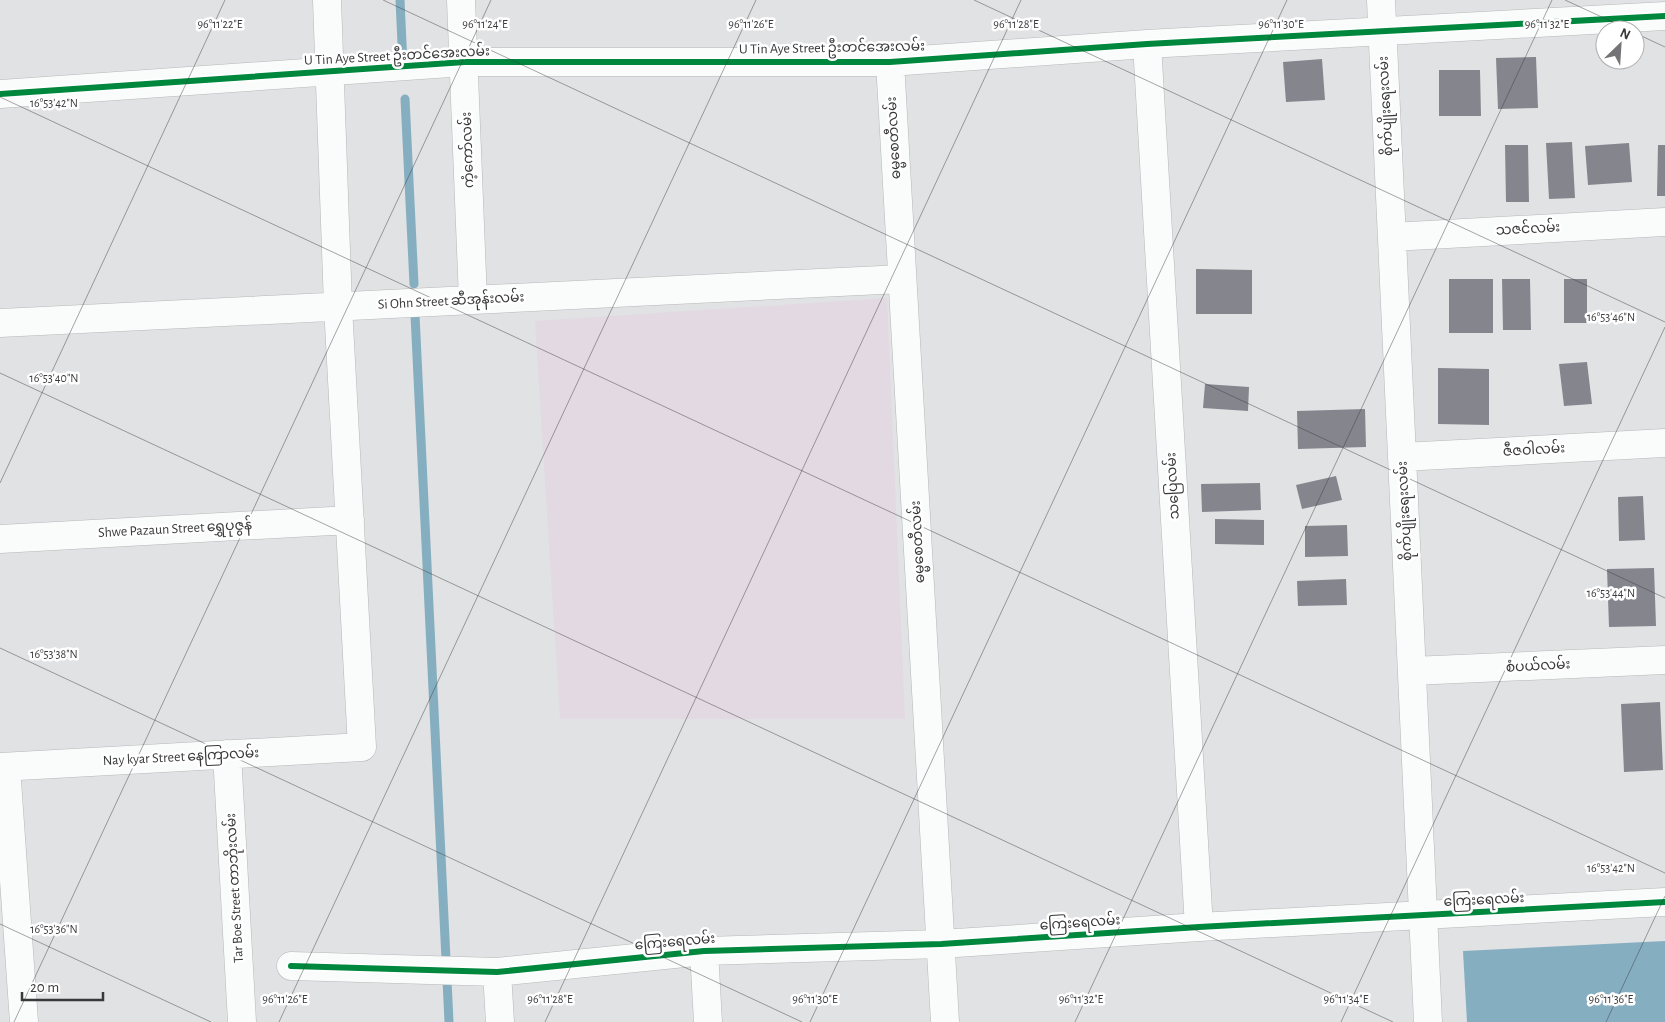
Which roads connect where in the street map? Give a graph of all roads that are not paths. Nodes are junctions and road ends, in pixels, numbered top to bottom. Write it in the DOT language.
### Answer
graph roads {
  1 [pos="327,0"];
  2 [pos="461,0"];
  3 [pos="1381,0"];
  4 [pos="1665,16"];
  5 [pos="1383,31"];
  6 [pos="1147,44"];
  7 [pos="465,62"];
  8 [pos="890,62"];
  9 [pos="330,72"];
  10 [pos="0,94"];
  11 [pos="1665,222"];
  12 [pos="1392,236"];
  13 [pos="902,279"];
  14 [pos="473,300"];
  15 [pos="338,306"];
  16 [pos="0,323"];
  17 [pos="1665,443"];
  18 [pos="1402,456"];
  19 [pos="350,520"];
  20 [pos="0,538"];
  21 [pos="1665,660"];
  22 [pos="1412,671"];
  23 [pos="227,754"];
  24 [pos="3,767"];
  25 [pos="1665,902"];
  26 [pos="1423,916"];
  27 [pos="1199,928"];
  28 [pos="941,944"];
  29 [pos="704,951"];
  30 [pos="291,966"];
  31 [pos="497,972"];
  32 [pos="24,1022"];
  33 [pos="242,1022"];
  34 [pos="500,1022"];
  35 [pos="708,1022"];
  36 [pos="945,1022"];
  37 [pos="1428,1022"];
  1 -- 9 [label="street"];
  2 -- 7 [label="street, ကံ့ကော်လမ်း"];
  3 -- 5 [label="street, စိုက်ပျိုးရေးလမ်း"];
  4 -- 5 [label="street, U Tin Aye Street ဦးတင်အေးလမ်း"];
  5 -- 6 [label="street, U Tin Aye Street ဦးတင်အေးလမ်း"];
  5 -- 12 [label="street, စိုက်ပျိုးရေးလမ်း"];
  6 -- 8 [label="street, U Tin Aye Street ဦးတင်အေးလမ်း"];
  6 -- 27 [label="street, သပြေလမ်း"];
  7 -- 8 [label="street, U Tin Aye Street ဦးတင်အေးလမ်း"];
  7 -- 9 [label="street, U Tin Aye Street ဦးတင်အေးလမ်း"];
  7 -- 14 [label="street, ကံ့ကော်လမ်း"];
  8 -- 13 [label="street, ဓမ္မစေတီလမ်း"];
  9 -- 10 [label="street, U Tin Aye Street ဦးတင်အေးလမ်း"];
  9 -- 15 [label="street"];
  11 -- 12 [label="street, သဇင်လမ်း"];
  12 -- 18 [label="street, စိုက်ပျိုးရေးလမ်း"];
  13 -- 14 [label="street, Si Ohn Street ဆီအုန်းလမ်း"];
  13 -- 28 [label="street, ဓမ္မစေတီလမ်း"];
  14 -- 15 [label="street, Si Ohn Street ဆီအုန်းလမ်း"];
  15 -- 16 [label="street, Si Ohn Street ဆီအုန်းလမ်း"];
  15 -- 19 [label="street"];
  17 -- 18 [label="street, ဇီဇဝါလမ်း"];
  18 -- 22 [label="street, စိုက်ပျိုးရေးလမ်း"];
  19 -- 20 [label="street, Shwe Pazaun Street ရွှေပုဇွန်"];
  19 -- 23 [label="street, Nay kyar Street နေကြာလမ်း"];
  21 -- 22 [label="street, စံပယ်လမ်း"];
  22 -- 26 [label="street, စိုက်ပျိုးရေးလမ်း"];
  23 -- 24 [label="street, Nay kyar Street နေကြာလမ်း"];
  23 -- 33 [label="street, Tar Boe Street တာဘိုးလမ်း"];
  24 -- 32 [label="street"];
  25 -- 26 [label="street, ကြေးရေလမ်း"];
  26 -- 27 [label="street, ကြေးရေလမ်း"];
  26 -- 37 [label="street, စိုက်ပျိုးရေးလမ်း"];
  27 -- 28 [label="street, ကြေးရေလမ်း"];
  28 -- 29 [label="street, ကြေးရေလမ်း"];
  28 -- 36 [label="street, ဓမ္မစေတီလမ်း"];
  29 -- 31 [label="street, ကြေးရေလမ်း"];
  29 -- 35 [label="street"];
  30 -- 31 [label="street, ကြေးရေလမ်း"];
  31 -- 34 [label="street"];
}
